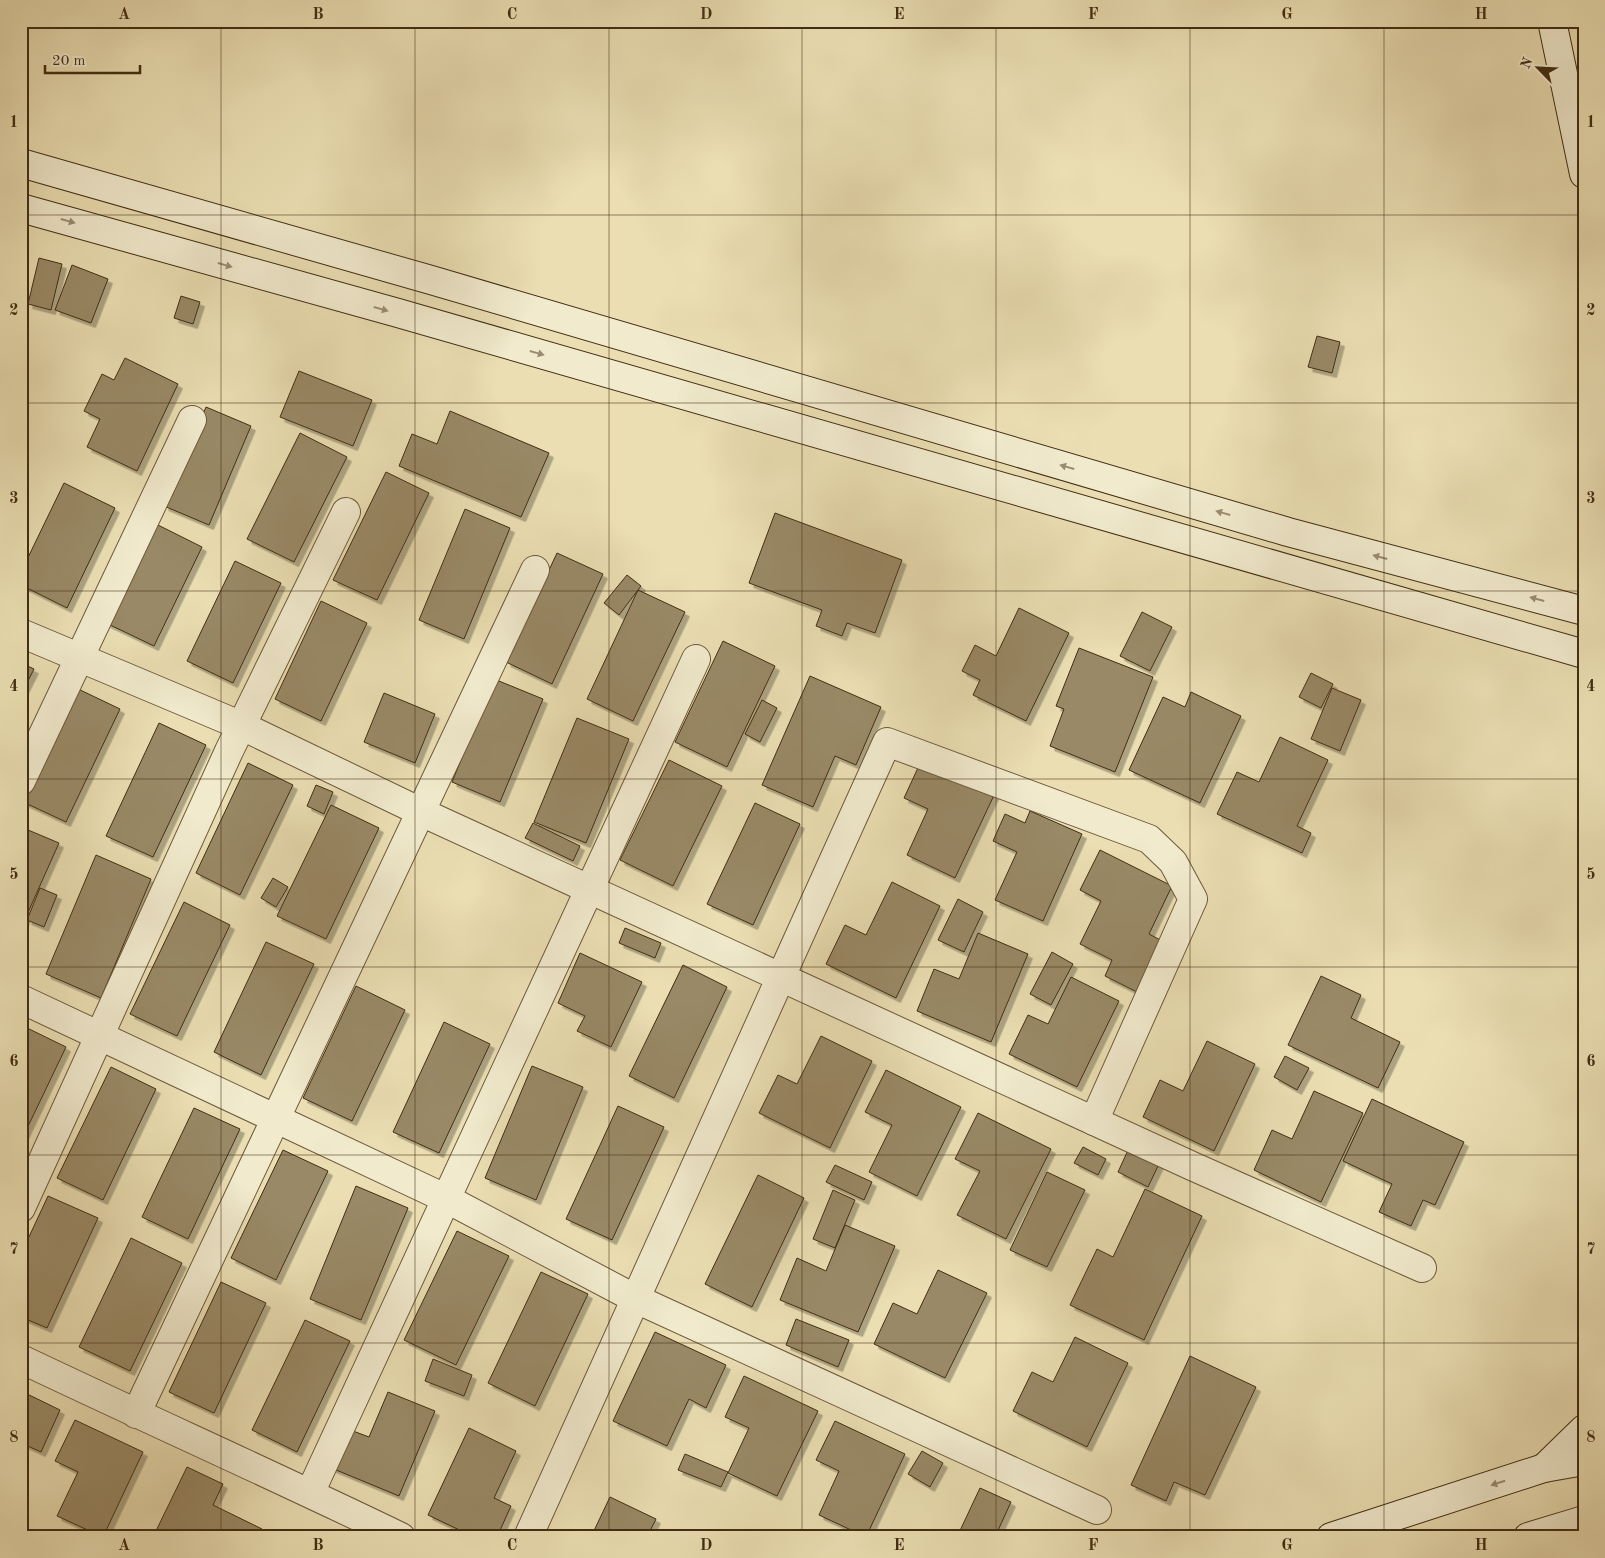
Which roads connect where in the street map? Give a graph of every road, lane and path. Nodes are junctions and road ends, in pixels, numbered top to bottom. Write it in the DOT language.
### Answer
graph roads {
  1 [pos="1552,21"];
  2 [pos="21,163"];
  3 [pos="1584,174"];
  4 [pos="21,208"];
  5 [pos="192,420"];
  6 [pos="346,512"];
  7 [pos="535,570"];
  8 [pos="1584,611"];
  9 [pos="21,633"];
  10 [pos="1584,654"];
  11 [pos="80,657"];
  12 [pos="696,659"];
  13 [pos="242,726"];
  14 [pos="21,781"];
  15 [pos="421,812"];
  16 [pos="590,889"];
  17 [pos="780,977"];
  18 [pos="21,999"];
  19 [pos="99,1035"];
  20 [pos="276,1119"];
  21 [pos="1094,1121"];
  22 [pos="447,1200"];
  23 [pos="21,1208"];
  24 [pos="1422,1268"];
  25 [pos="634,1298"];
  26 [pos="21,1359"];
  27 [pos="136,1414"];
  28 [pos="1584,1429"];
  29 [pos="1584,1461"];
  30 [pos="1544,1468"];
  31 [pos="310,1493"];
  32 [pos="1097,1510"];
  33 [pos="1584,1520"];
  34 [pos="401,1537"];
  35 [pos="528,1537"];
  36 [pos="1331,1537"];
  37 [pos="1528,1537"];
  1 -- 3 [label="street"];
  8 -- 2 [label="street, one-way"];
  4 -- 10 [label="street, one-way"];
  5 -- 11 [label="street"];
  6 -- 13 [label="street"];
  7 -- 15 [label="street"];
  9 -- 11 [label="street"];
  11 -- 13 [label="street"];
  11 -- 14 [label="street"];
  12 -- 16 [label="street"];
  13 -- 15 [label="street"];
  13 -- 19 [label="street"];
  15 -- 16 [label="street"];
  15 -- 20 [label="street"];
  16 -- 17 [label="street"];
  16 -- 22 [label="street"];
  17 -- 21 [label="street"];
  17 -- 21 [label="street"];
  17 -- 25 [label="street"];
  18 -- 19 [label="street"];
  19 -- 20 [label="street"];
  19 -- 23 [label="street"];
  20 -- 22 [label="street"];
  20 -- 27 [label="street"];
  21 -- 24 [label="street"];
  22 -- 25 [label="street"];
  22 -- 31 [label="street"];
  25 -- 32 [label="street"];
  25 -- 35 [label="street"];
  26 -- 27 [label="street"];
  27 -- 31 [label="street"];
  28 -- 30 [label="street"];
  29 -- 30 [label="street"];
  30 -- 36 [label="street, one-way"];
  31 -- 34 [label="street"];
  33 -- 37 [label="street"];
}
